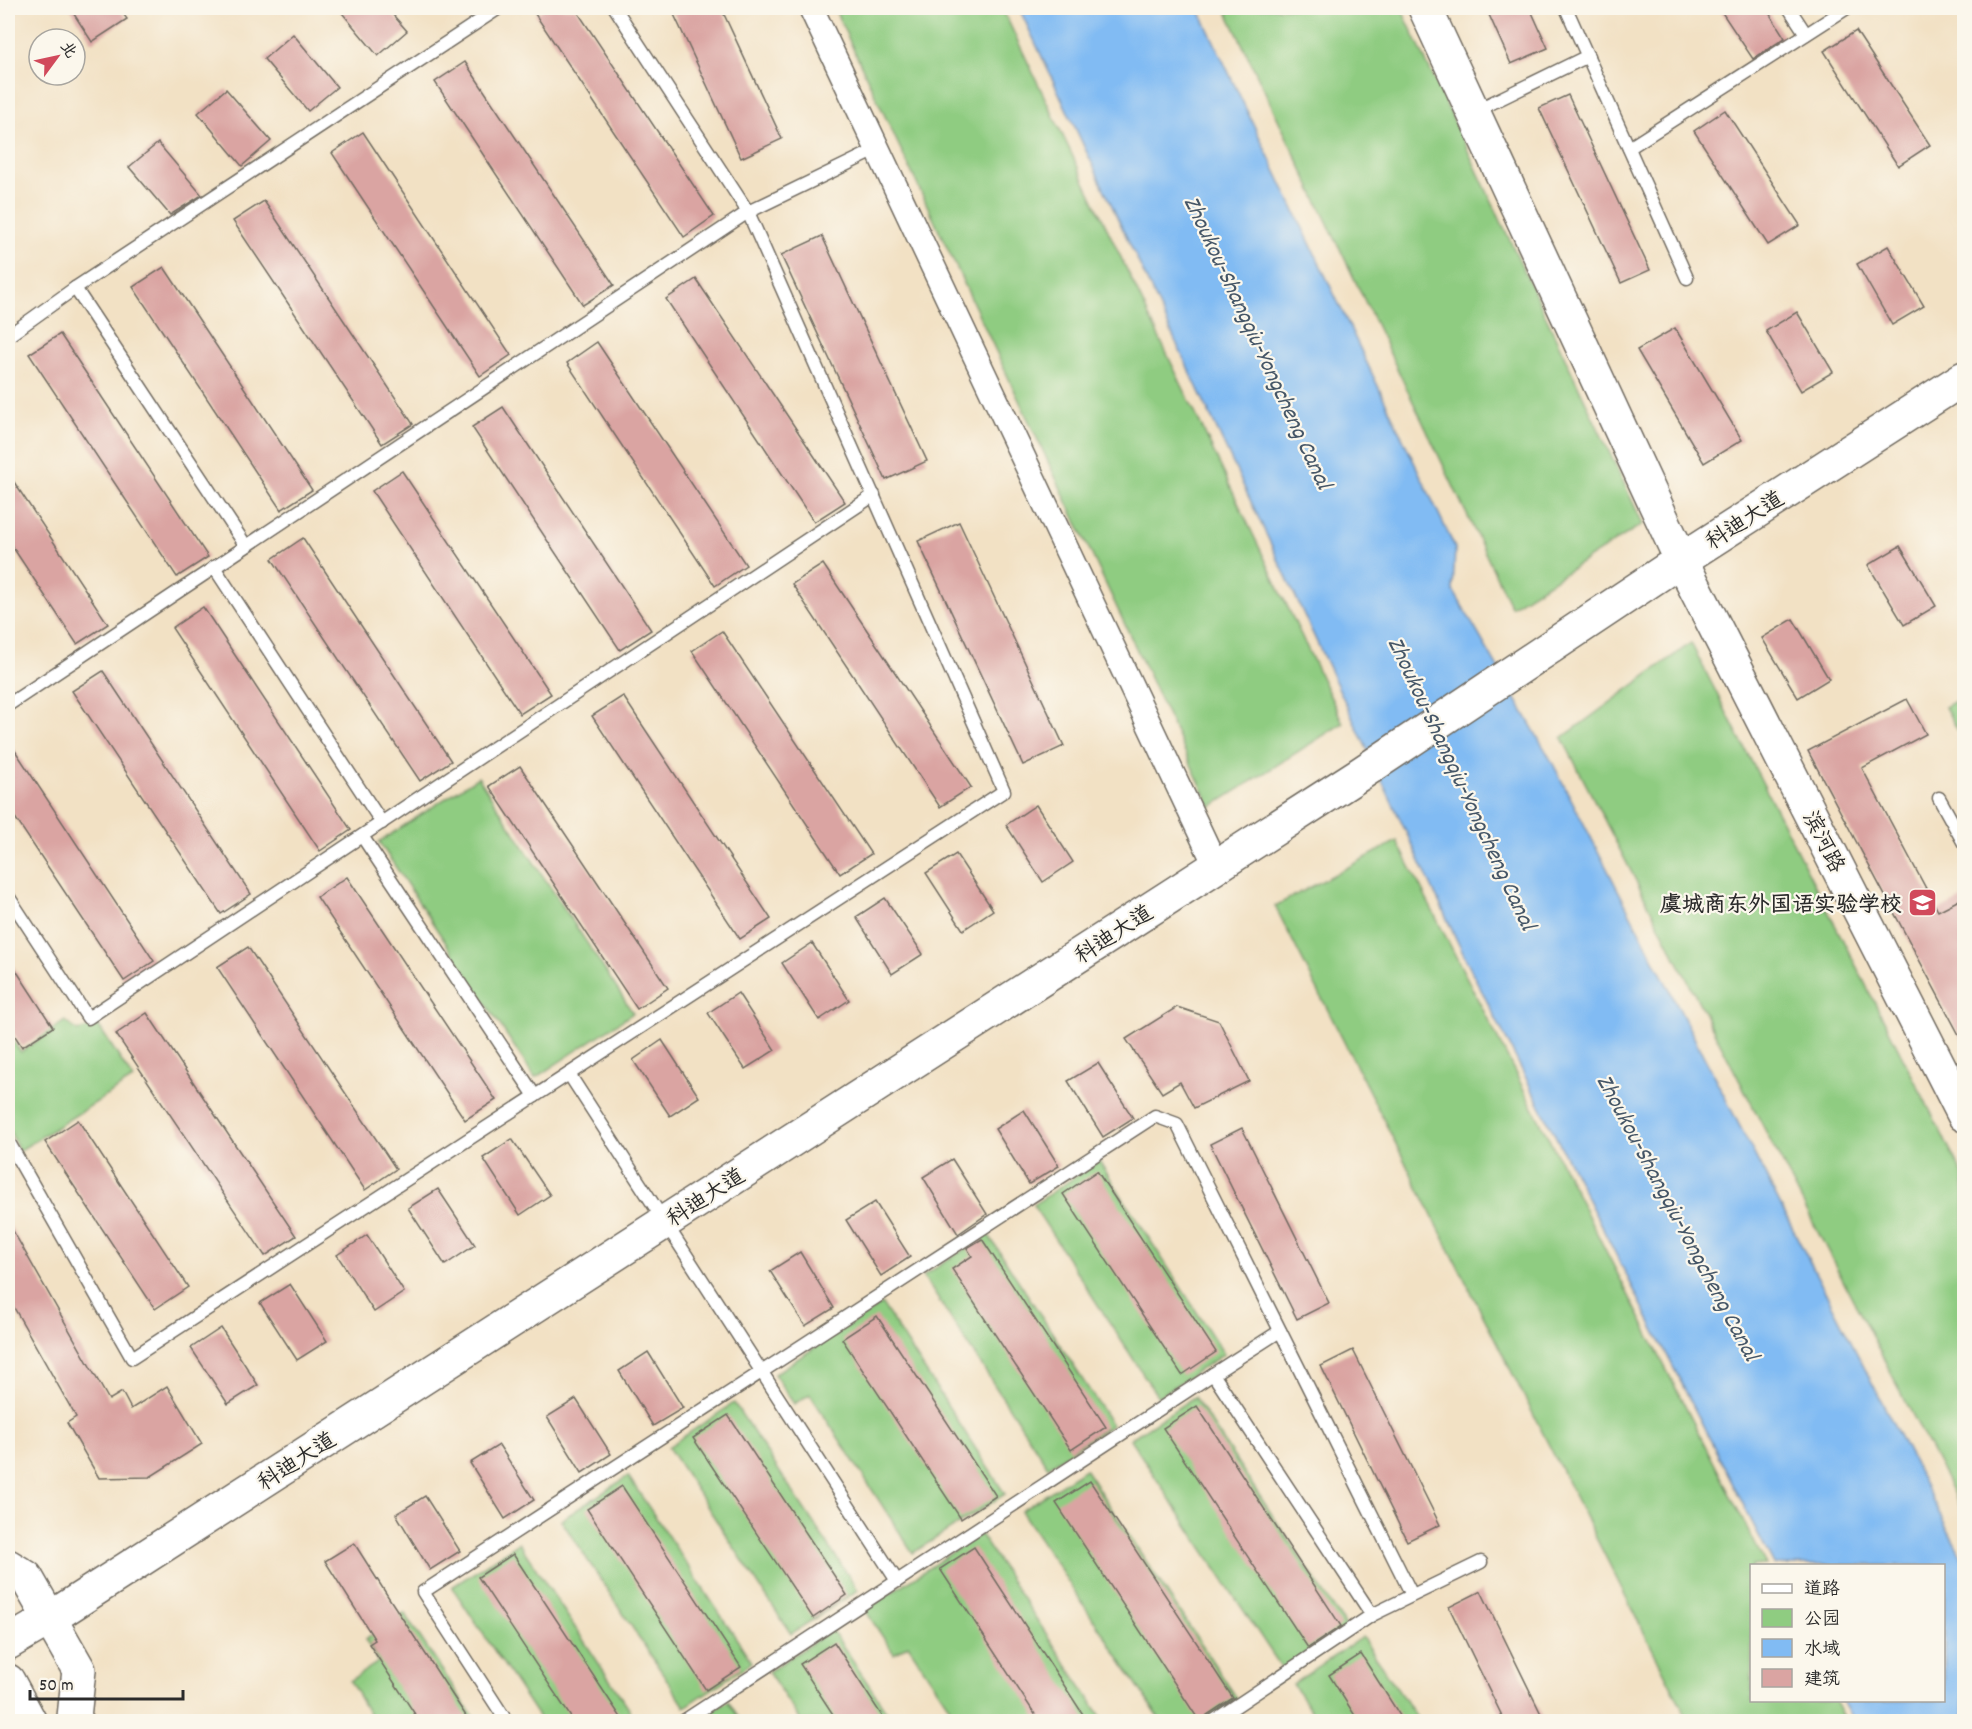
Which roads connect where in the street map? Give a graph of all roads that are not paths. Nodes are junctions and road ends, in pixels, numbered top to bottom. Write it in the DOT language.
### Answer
graph roads {
  1 [pos="499,8"];
  2 [pos="615,8"];
  3 [pos="812,8"];
  4 [pos="1425,8"];
  5 [pos="1566,8"];
  6 [pos="1789,8"];
  7 [pos="1847,8"];
  8 [pos="1806,34"];
  9 [pos="1588,56"];
  10 [pos="1473,112"];
  11 [pos="1629,148"];
  12 [pos="878,149"];
  13 [pos="748,212"];
  14 [pos="1687,278"];
  15 [pos="75,288"];
  16 [pos="8,336"];
  17 [pos="1965,378"];
  18 [pos="1965,404"];
  19 [pos="874,495"];
  20 [pos="246,546"];
  21 [pos="214,567"];
  22 [pos="1686,569"];
  23 [pos="8,705"];
  24 [pos="1365,780"];
  25 [pos="1939,798"];
  26 [pos="382,823"];
  27 [pos="362,836"];
  28 [pos="1965,843"];
  29 [pos="1216,866"];
  30 [pos="8,896"];
  31 [pos="568,1074"];
  32 [pos="535,1096"];
  33 [pos="1965,1115"];
  34 [pos="8,1141"];
  35 [pos="669,1229"];
  36 [pos="1280,1331"];
  37 [pos="760,1370"];
  38 [pos="1213,1374"];
  39 [pos="1481,1562"];
  40 [pos="8,1566"];
  41 [pos="897,1581"];
  42 [pos="1412,1595"];
  43 [pos="1372,1615"];
  44 [pos="54,1626"];
  45 [pos="8,1643"];
  46 [pos="8,1661"];
  47 [pos="8,1681"];
  48 [pos="30,1722"];
  49 [pos="77,1722"];
  50 [pos="507,1722"];
  51 [pos="682,1722"];
  52 [pos="1212,1722"];
  1 -- 15 [label="lane"];
  2 -- 13 [label="lane"];
  3 -- 12 [label="street"];
  4 -- 10 [label="main road, 滨河路"];
  5 -- 9 [label="lane"];
  6 -- 8 [label="lane"];
  7 -- 8 [label="lane"];
  8 -- 11 [label="lane"];
  9 -- 10 [label="lane"];
  9 -- 11 [label="lane"];
  10 -- 22 [label="main road, 滨河路"];
  11 -- 14 [label="lane"];
  12 -- 13 [label="lane"];
  12 -- 29 [label="street"];
  13 -- 19 [label="lane"];
  13 -- 20 [label="lane"];
  15 -- 16 [label="lane"];
  15 -- 20 [label="lane"];
  17 -- 22 [label="main road, 科迪大道"];
  18 -- 22 [label="main road, 科迪大道"];
  19 -- 26 [label="lane"];
  19 -- 31 [label="lane"];
  20 -- 21 [label="lane"];
  21 -- 23 [label="lane"];
  21 -- 26 [label="lane"];
  22 -- 24 [label="main road, 科迪大道"];
  22 -- 33 [label="main road, 滨河路"];
  24 -- 29 [label="main road, 科迪大道"];
  24 -- 35 [label="main road, 科迪大道"];
  25 -- 28 [label="lane"];
  26 -- 27 [label="lane"];
  27 -- 30 [label="lane"];
  27 -- 32 [label="lane"];
  29 -- 35 [label="main road, 科迪大道"];
  31 -- 32 [label="lane"];
  31 -- 35 [label="lane"];
  32 -- 34 [label="lane"];
  35 -- 37 [label="lane"];
  35 -- 44 [label="main road, 科迪大道"];
  36 -- 37 [label="lane"];
  36 -- 38 [label="lane"];
  36 -- 42 [label="lane"];
  37 -- 41 [label="lane"];
  37 -- 50 [label="lane"];
  38 -- 41 [label="lane"];
  38 -- 43 [label="lane"];
  39 -- 42 [label="lane"];
  40 -- 44 [label="main road"];
  41 -- 51 [label="lane"];
  42 -- 43 [label="lane"];
  43 -- 52 [label="lane"];
  44 -- 45 [label="main road"];
  44 -- 46 [label="main road"];
  44 -- 49 [label="main road"];
  47 -- 48 [label="main road"];
}
